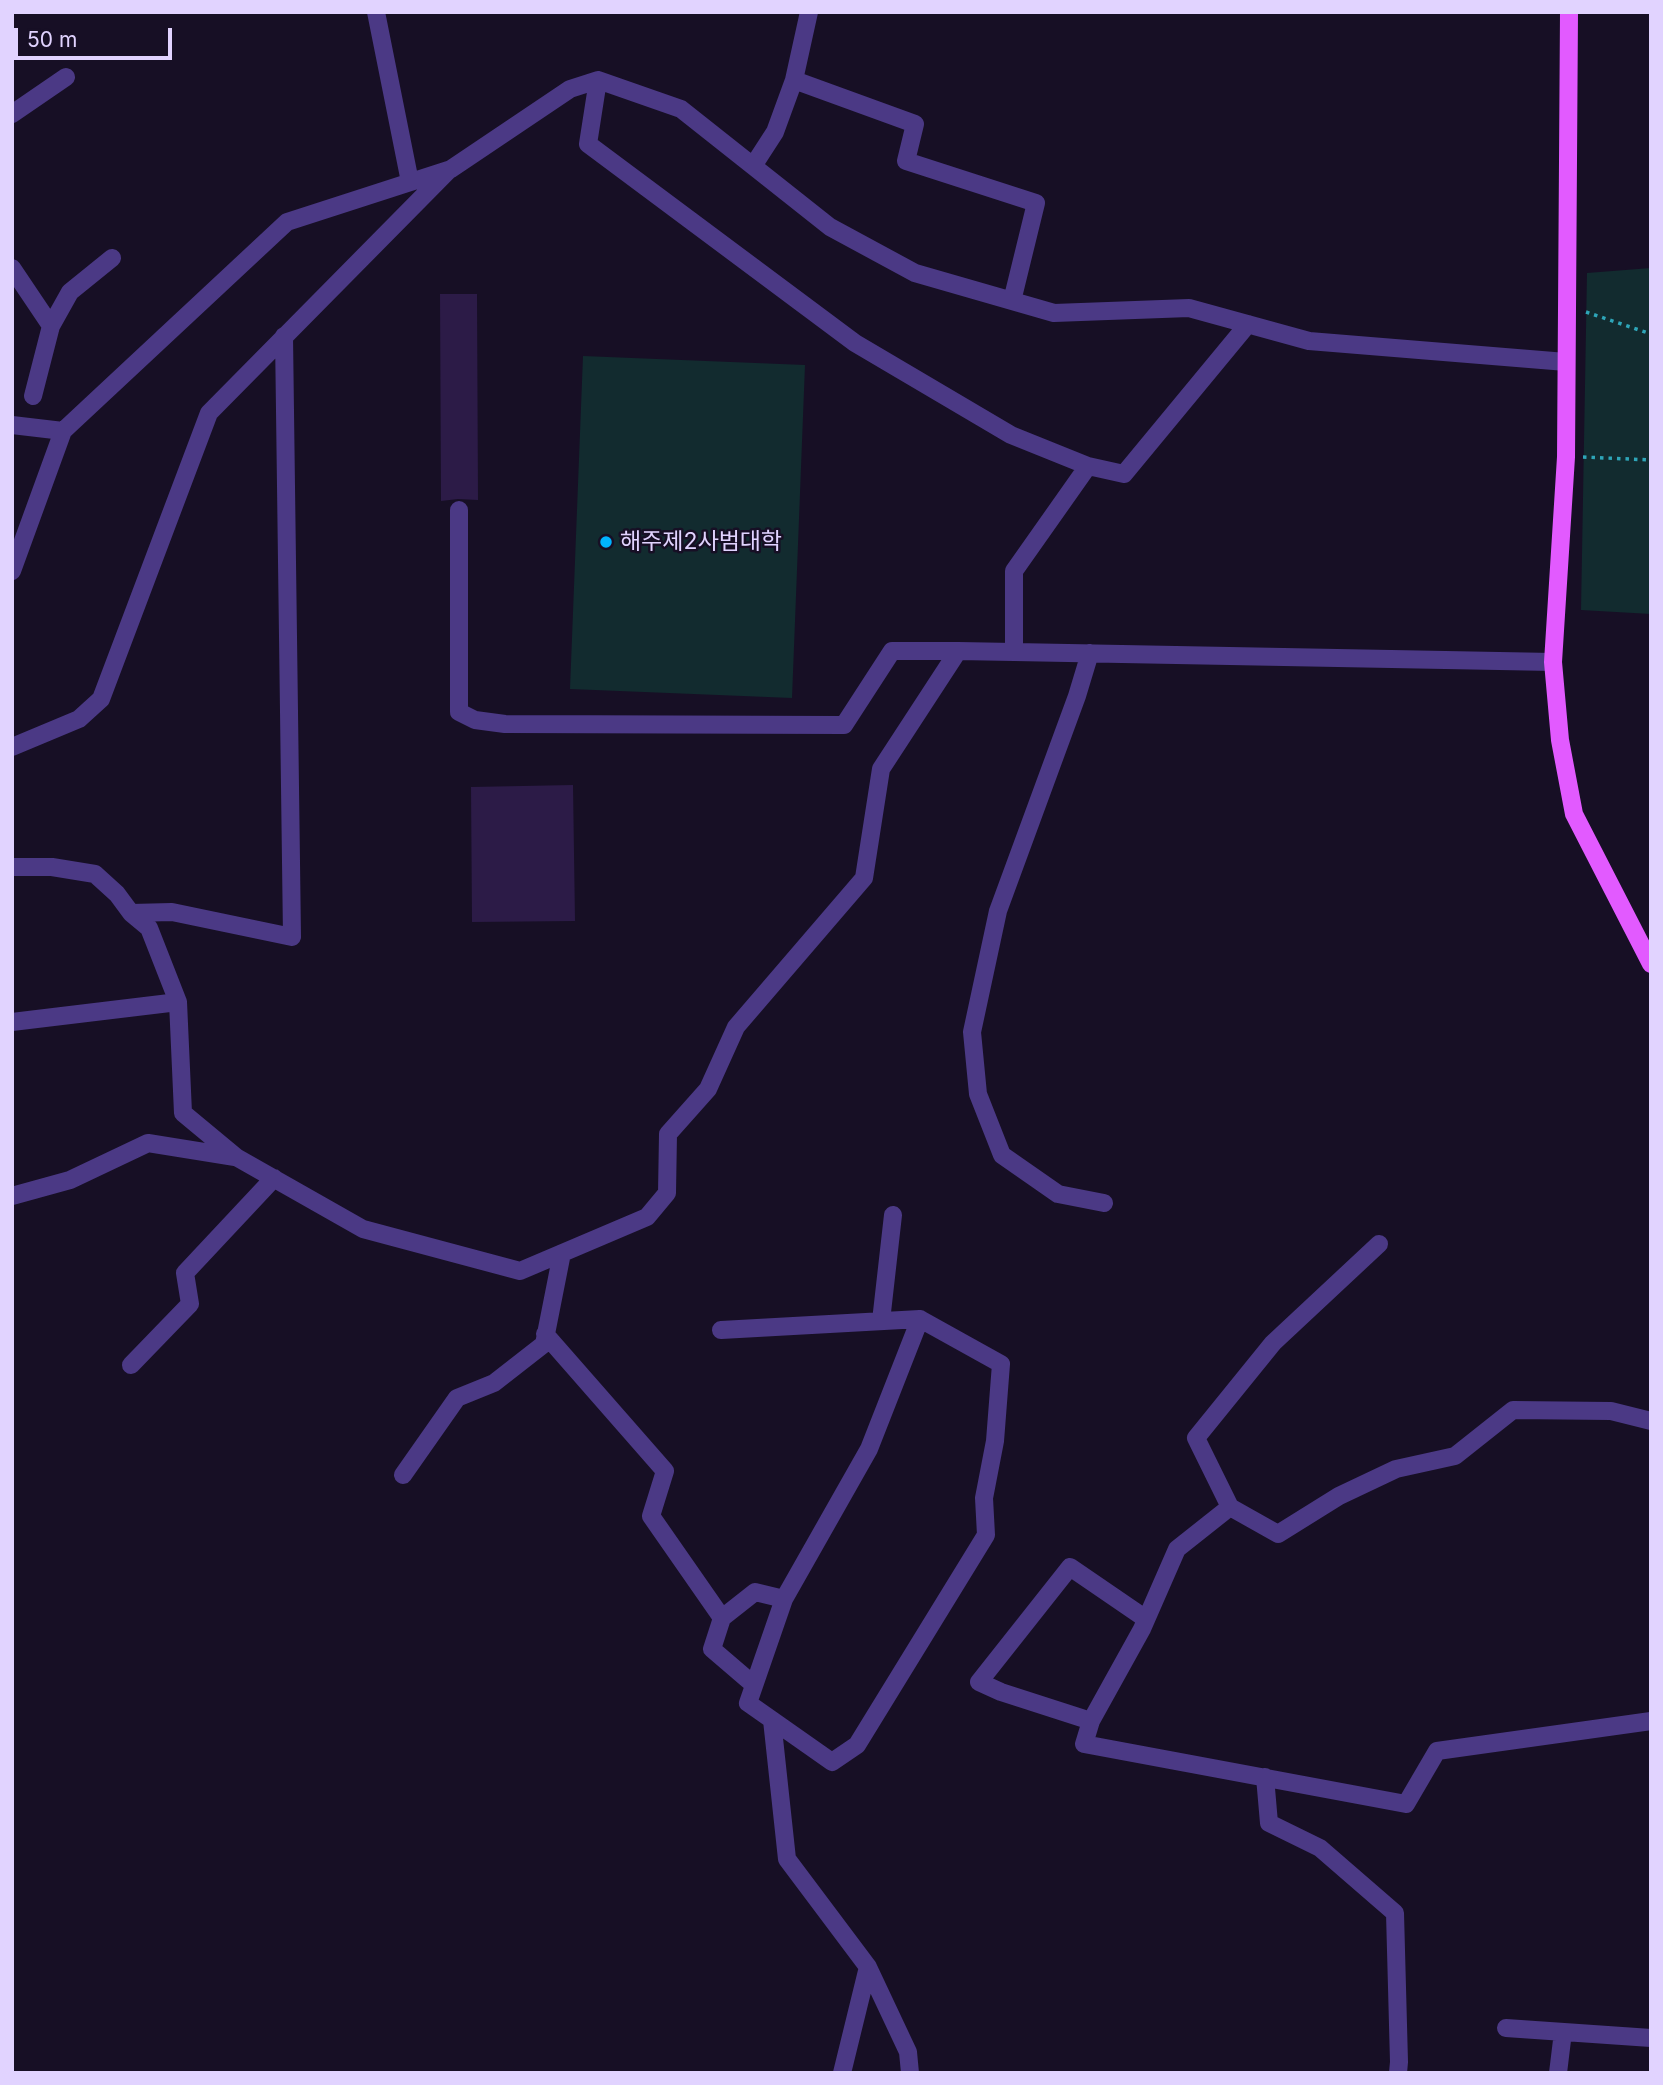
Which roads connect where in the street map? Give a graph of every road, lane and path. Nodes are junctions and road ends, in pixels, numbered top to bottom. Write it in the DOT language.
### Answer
graph roads {
  1 [pos="376,12"];
  2 [pos="809,12"];
  3 [pos="1569,12"];
  4 [pos="66,77"];
  5 [pos="598,80"];
  6 [pos="794,80"];
  7 [pos="12,114"];
  8 [pos="753,166"];
  9 [pos="451,169"];
  10 [pos="410,182"];
  11 [pos="112,258"];
  12 [pos="12,268"];
  13 [pos="1012,300"];
  14 [pos="1567,306"];
  15 [pos="1248,324"];
  16 [pos="51,326"];
  17 [pos="1651,334"];
  18 [pos="284,336"];
  19 [pos="1566,362"];
  20 [pos="33,396"];
  21 [pos="12,425"];
  22 [pos="63,431"];
  23 [pos="1566,457"];
  24 [pos="1651,460"];
  25 [pos="1088,466"];
  26 [pos="459,510"];
  27 [pos="12,571"];
  28 [pos="958,651"];
  29 [pos="1014,652"];
  30 [pos="1090,653"];
  31 [pos="1553,662"];
  32 [pos="12,747"];
  33 [pos="12,867"];
  34 [pos="131,913"];
  35 [pos="1651,964"];
  36 [pos="178,1002"];
  37 [pos="12,1022"];
  38 [pos="236,1157"];
  39 [pos="274,1178"];
  40 [pos="12,1196"];
  41 [pos="1104,1203"];
  42 [pos="893,1215"];
  43 [pos="1379,1244"];
  44 [pos="562,1253"];
  45 [pos="920,1319"];
  46 [pos="881,1321"];
  47 [pos="721,1330"];
  48 [pos="545,1334"];
  49 [pos="131,1365"];
  50 [pos="1651,1421"];
  51 [pos="403,1475"];
  52 [pos="1230,1507"];
  53 [pos="784,1599"];
  54 [pos="722,1618"];
  55 [pos="1146,1619"];
  56 [pos="754,1685"];
  57 [pos="772,1720"];
  58 [pos="1091,1721"];
  59 [pos="1651,1721"];
  60 [pos="1265,1777"];
  61 [pos="868,1967"];
  62 [pos="1506,2028"];
  63 [pos="1563,2032"];
  64 [pos="1651,2038"];
  65 [pos="842,2073"];
  66 [pos="910,2073"];
  67 [pos="1398,2073"];
  68 [pos="1558,2073"];
  1 -- 10 [label="street"];
  2 -- 6 [label="street"];
  3 -- 14 [label="main road"];
  4 -- 7 [label="street"];
  5 -- 8 [label="street"];
  5 -- 9 [label="street"];
  5 -- 25 [label="street"];
  6 -- 8 [label="street"];
  6 -- 13 [label="street"];
  8 -- 13 [label="street"];
  9 -- 10 [label="street"];
  9 -- 18 [label="street"];
  10 -- 22 [label="street"];
  11 -- 16 [label="street"];
  12 -- 16 [label="street"];
  13 -- 15 [label="street"];
  14 -- 17 [label="path"];
  14 -- 19 [label="main road"];
  15 -- 19 [label="street"];
  15 -- 25 [label="street"];
  16 -- 20 [label="street"];
  18 -- 32 [label="street"];
  18 -- 34 [label="street"];
  19 -- 23 [label="main road"];
  21 -- 22 [label="street"];
  22 -- 27 [label="street"];
  23 -- 24 [label="path"];
  23 -- 31 [label="main road"];
  25 -- 29 [label="street"];
  26 -- 28 [label="street"];
  28 -- 29 [label="street"];
  28 -- 44 [label="street"];
  29 -- 30 [label="street"];
  30 -- 31 [label="street"];
  30 -- 41 [label="street"];
  31 -- 35 [label="main road"];
  33 -- 34 [label="street"];
  34 -- 36 [label="street"];
  36 -- 37 [label="street"];
  36 -- 38 [label="street"];
  38 -- 39 [label="street"];
  38 -- 40 [label="street"];
  39 -- 44 [label="street"];
  39 -- 49 [label="street"];
  42 -- 46 [label="street"];
  43 -- 52 [label="street"];
  44 -- 48 [label="street"];
  45 -- 46 [label="street"];
  45 -- 53 [label="street"];
  45 -- 57 [label="street"];
  46 -- 47 [label="street"];
  48 -- 51 [label="street"];
  48 -- 54 [label="street"];
  50 -- 52 [label="street"];
  52 -- 55 [label="street"];
  53 -- 54 [label="street"];
  53 -- 56 [label="street"];
  54 -- 56 [label="street"];
  55 -- 58 [label="street"];
  55 -- 58 [label="street"];
  56 -- 57 [label="street"];
  57 -- 61 [label="street"];
  58 -- 60 [label="street"];
  59 -- 60 [label="street"];
  60 -- 67 [label="street"];
  61 -- 65 [label="street"];
  61 -- 66 [label="street"];
  62 -- 63 [label="street"];
  63 -- 64 [label="street"];
  63 -- 68 [label="street"];
}
